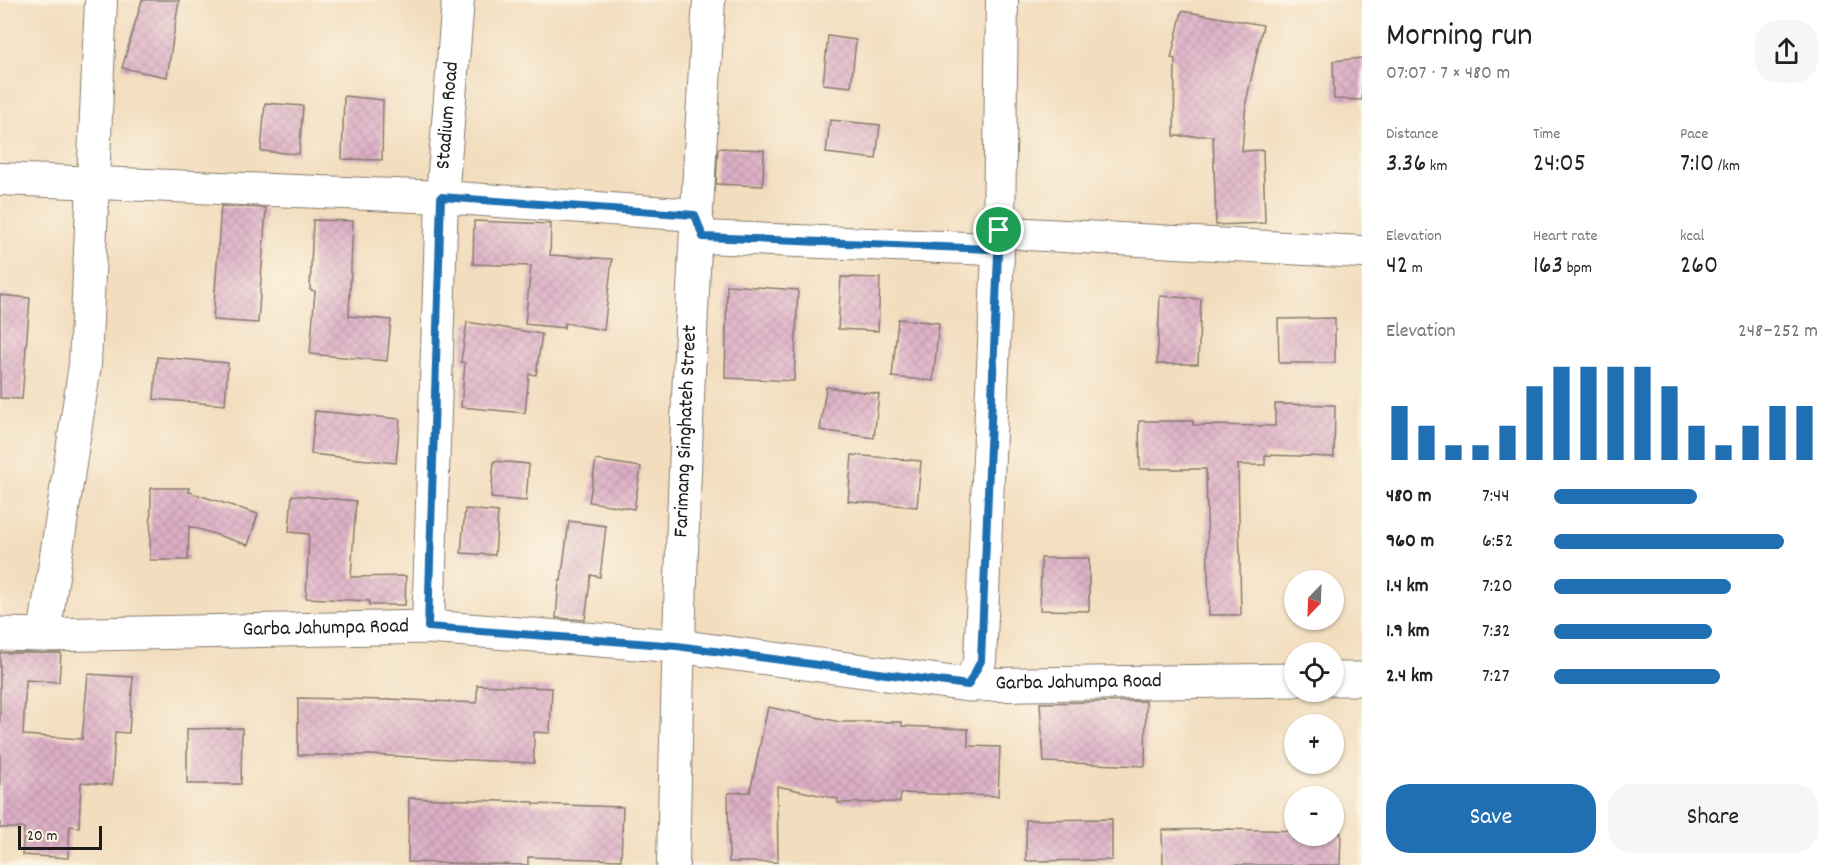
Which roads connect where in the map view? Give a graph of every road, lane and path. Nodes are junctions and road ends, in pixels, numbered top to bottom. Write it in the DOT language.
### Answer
graph roads {
  1 [pos="100,0"];
  2 [pos="458,0"];
  3 [pos="709,0"];
  4 [pos="1002,0"];
  5 [pos="0,179"];
  6 [pos="94,183"];
  7 [pos="441,197"];
  8 [pos="695,215"];
  9 [pos="999,230"];
  10 [pos="1362,252"];
  11 [pos="428,627"];
  12 [pos="0,634"];
  13 [pos="44,635"];
  14 [pos="677,646"];
  15 [pos="1362,678"];
  16 [pos="1344,679"];
  17 [pos="1284,680"];
  18 [pos="968,685"];
  19 [pos="673,865"];
  1 -- 6 [label="street"];
  2 -- 7 [label="street, Stadium Road"];
  3 -- 8 [label="street, Farimang Singhateh Street"];
  4 -- 9 [label="street"];
  5 -- 6 [label="street"];
  6 -- 7 [label="street"];
  6 -- 13 [label="street"];
  7 -- 8 [label="street"];
  7 -- 11 [label="street, Stadium Road"];
  8 -- 9 [label="street"];
  8 -- 14 [label="street, Farimang Singhateh Street"];
  9 -- 10 [label="street"];
  9 -- 18 [label="street"];
  11 -- 13 [label="street, Garba Jahumpa Road"];
  11 -- 14 [label="street, Garba Jahumpa Road"];
  12 -- 13 [label="street, Garba Jahumpa Road"];
  14 -- 18 [label="street, Garba Jahumpa Road"];
  14 -- 19 [label="street, Farimang Singhateh Street"];
  15 -- 16 [label="street"];
  17 -- 18 [label="street, Garba Jahumpa Road"];
}
